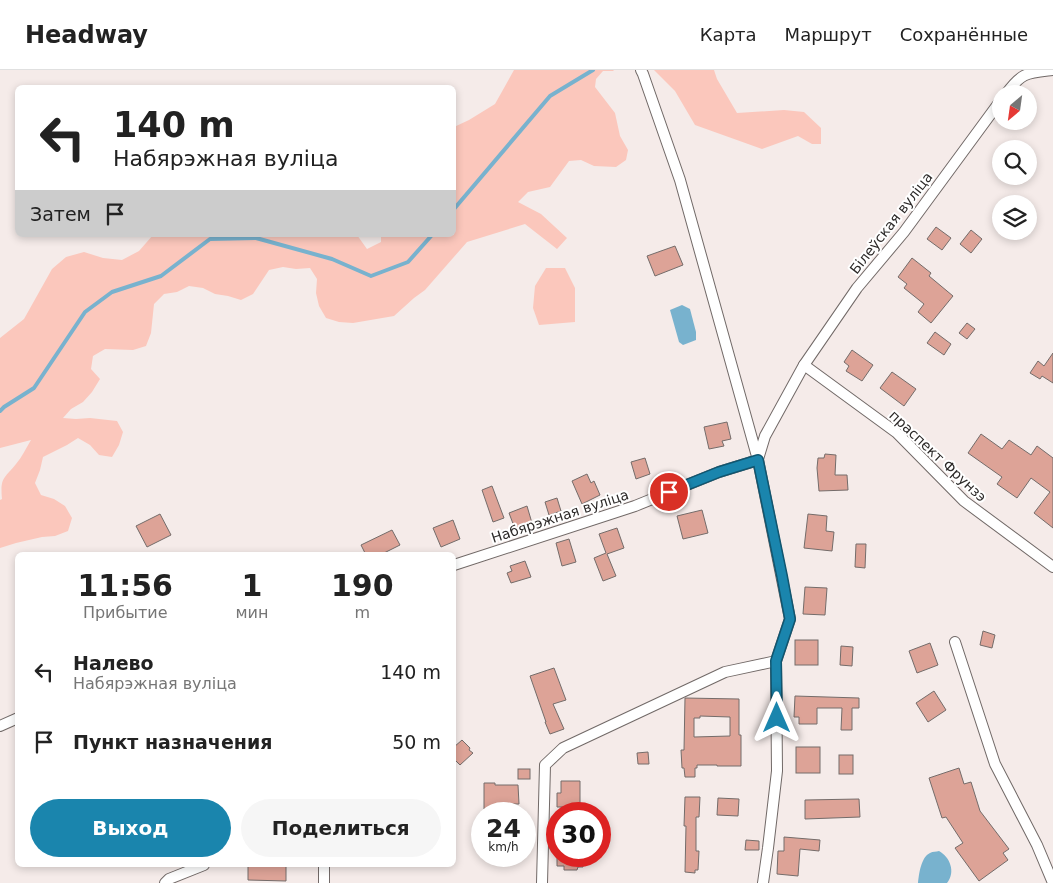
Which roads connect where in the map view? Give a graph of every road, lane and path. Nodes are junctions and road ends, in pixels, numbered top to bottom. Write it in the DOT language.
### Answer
graph roads {
  1 [pos="641,70"];
  2 [pos="1053,70"];
  3 [pos="1012,85"];
  4 [pos="992,112"];
  5 [pos="804,365"];
  6 [pos="758,460"];
  7 [pos="456,564"];
  8 [pos="1053,567"];
  9 [pos="956,642"];
  10 [pos="776,661"];
  11 [pos="15,719"];
  12 [pos="0,726"];
  13 [pos="199,867"];
  14 [pos="324,867"];
  15 [pos="165,883"];
  16 [pos="324,883"];
  17 [pos="542,883"];
  18 [pos="763,883"];
  19 [pos="1053,883"];
  1 -- 6 [label="street"];
  2 -- 3 [label="street"];
  4 -- 5 [label="street, Білеўская вуліца"];
  5 -- 6 [label="street, Білеўская вуліца"];
  5 -- 8 [label="street, праспект Фрунзэ"];
  6 -- 7 [label="street, Набярэжная вуліца"];
  6 -- 10 [label="street"];
  9 -- 19 [label="street"];
  10 -- 17 [label="street"];
  10 -- 18 [label="street"];
  11 -- 12 [label="street"];
  13 -- 15 [label="street"];
  14 -- 16 [label="street"];
}
